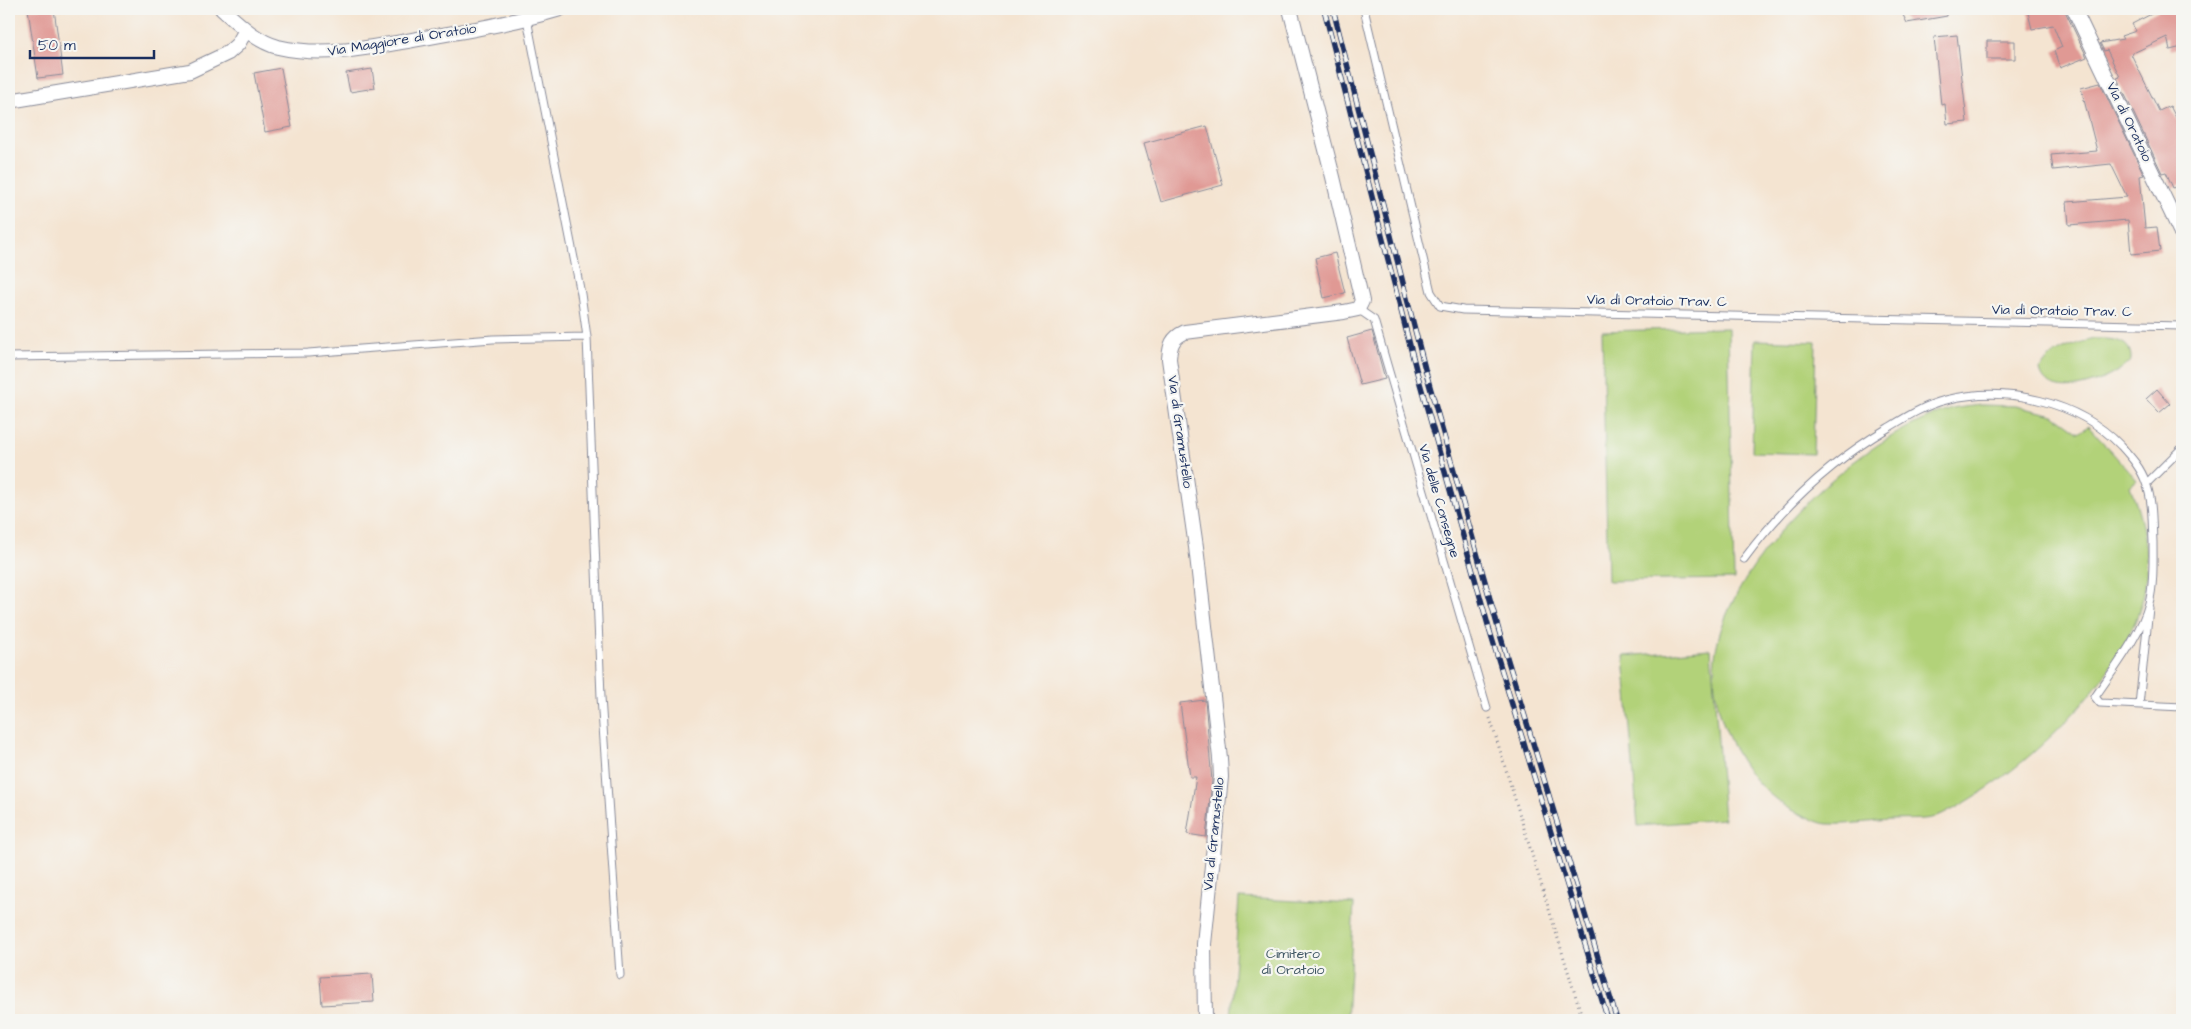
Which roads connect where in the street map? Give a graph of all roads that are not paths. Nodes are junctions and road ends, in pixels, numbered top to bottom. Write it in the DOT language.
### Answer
graph roads {
  1 [pos="222,9"];
  2 [pos="560,9"];
  3 [pos="1290,9"];
  4 [pos="1364,9"];
  5 [pos="2074,9"];
  6 [pos="527,19"];
  7 [pos="246,30"];
  8 [pos="9,102"];
  9 [pos="2182,235"];
  10 [pos="1358,309"];
  11 [pos="2182,326"];
  12 [pos="587,337"];
  13 [pos="9,357"];
  14 [pos="2182,448"];
  15 [pos="2147,483"];
  16 [pos="1744,559"];
  17 [pos="2149,603"];
  18 [pos="2139,705"];
  19 [pos="2182,707"];
  20 [pos="1487,708"];
  21 [pos="620,975"];
  22 [pos="1205,1020"];
  1 -- 7 [label="street, Via Maggiore di Oratoio"];
  2 -- 6 [label="street, Via Maggiore di Oratoio"];
  3 -- 10 [label="street"];
  4 -- 11 [label="lane, Via di Oratoio Trav. C"];
  5 -- 9 [label="street, Via di Oratoio"];
  6 -- 7 [label="street, Via Maggiore di Oratoio"];
  6 -- 12 [label="lane"];
  7 -- 8 [label="street"];
  10 -- 20 [label="lane, Via delle Consegne"];
  10 -- 22 [label="street, Via di Gramustello"];
  12 -- 13 [label="lane"];
  12 -- 21 [label="lane"];
  14 -- 15 [label="lane"];
  15 -- 16 [label="lane"];
  15 -- 17 [label="lane"];
  17 -- 18 [label="lane"];
  17 -- 18 [label="lane"];
  18 -- 19 [label="lane"];
}
